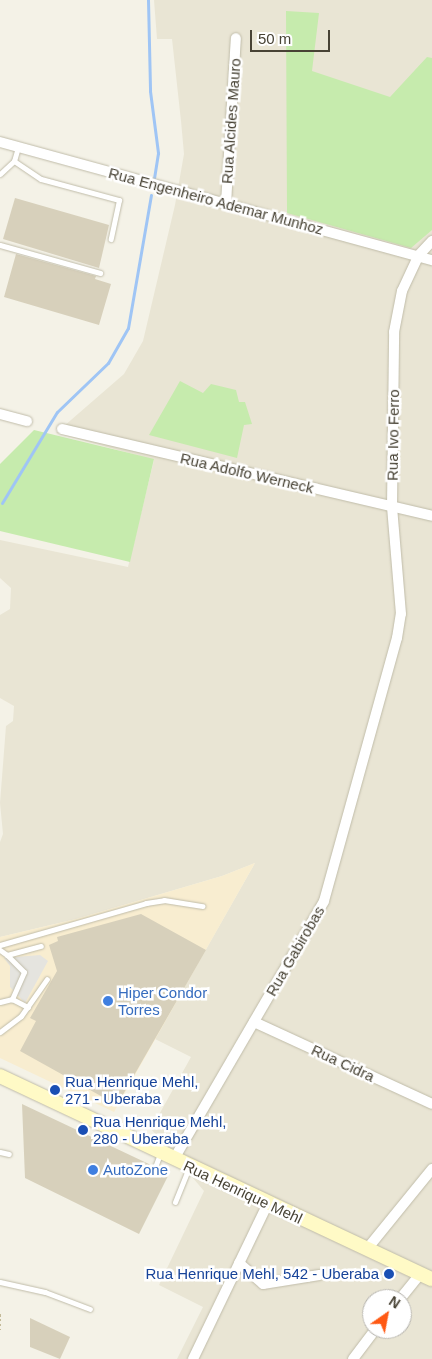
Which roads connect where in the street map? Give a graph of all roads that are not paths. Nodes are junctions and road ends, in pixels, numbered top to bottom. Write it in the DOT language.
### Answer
graph roads {
  1 [pos="236,38"];
  2 [pos="0,142"];
  3 [pos="18,147"];
  4 [pos="14,161"];
  5 [pos="0,174"];
  6 [pos="226,204"];
  7 [pos="111,239"];
  8 [pos="432,241"];
  9 [pos="0,245"];
  10 [pos="418,256"];
  11 [pos="432,260"];
  12 [pos="100,273"];
  13 [pos="0,414"];
  14 [pos="27,421"];
  15 [pos="62,429"];
  16 [pos="392,507"];
  17 [pos="432,516"];
  18 [pos="398,638"];
  19 [pos="203,906"];
  20 [pos="0,945"];
  21 [pos="41,946"];
  22 [pos="0,950"];
  23 [pos="7,955"];
  24 [pos="47,979"];
  25 [pos="12,999"];
  26 [pos="0,1002"];
  27 [pos="28,1007"];
  28 [pos="254,1022"];
  29 [pos="0,1032"];
  30 [pos="0,1076"];
  31 [pos="432,1104"];
  32 [pos="0,1152"];
  33 [pos="160,1153"];
  34 [pos="10,1154"];
  35 [pos="174,1160"];
  36 [pos="154,1167"];
  37 [pos="190,1167"];
  38 [pos="432,1169"];
  39 [pos="175,1202"];
  40 [pos="268,1203"];
  41 [pos="367,1250"];
  42 [pos="239,1264"];
  43 [pos="319,1276"];
  44 [pos="426,1277"];
  45 [pos="0,1282"];
  46 [pos="412,1289"];
  47 [pos="90,1308"];
  48 [pos="368,1339"];
  49 [pos="193,1359"];
  50 [pos="353,1359"];
  1 -- 6 [label="street, Rua Alcides Mauro"];
  2 -- 3 [label="street, Rua Engenheiro Ademar Munhoz"];
  3 -- 4 [label="lane"];
  3 -- 6 [label="street, Rua Engenheiro Ademar Munhoz"];
  4 -- 5 [label="lane"];
  4 -- 7 [label="lane"];
  6 -- 10 [label="street, Rua Engenheiro Ademar Munhoz"];
  8 -- 10 [label="street, Rua Ivo Ferro"];
  9 -- 12 [label="lane"];
  10 -- 11 [label="street, Rua Engenheiro Ademar Munhoz"];
  10 -- 16 [label="street, Rua Ivo Ferro"];
  13 -- 14 [label="street"];
  15 -- 16 [label="street, Rua Adolfo Werneck"];
  16 -- 17 [label="street, Rua Adolfo Werneck"];
  16 -- 18 [label="street, Rua Ivo Ferro"];
  18 -- 28 [label="street, Rua Gabirobas"];
  19 -- 20 [label="lane"];
  21 -- 23 [label="lane"];
  22 -- 23 [label="lane"];
  23 -- 25 [label="lane"];
  24 -- 27 [label="lane"];
  25 -- 26 [label="lane"];
  25 -- 27 [label="lane"];
  27 -- 29 [label="lane"];
  28 -- 31 [label="street, Rua Cidra"];
  28 -- 35 [label="street, Rua Gabirobas"];
  30 -- 33 [label="main road, Rua Henrique Mehl"];
  32 -- 34 [label="lane"];
  33 -- 35 [label="main road, Rua Henrique Mehl"];
  33 -- 36 [label="lane"];
  35 -- 37 [label="main road, Rua Henrique Mehl"];
  37 -- 39 [label="lane"];
  37 -- 40 [label="main road, Rua Henrique Mehl"];
  38 -- 41 [label="street"];
  40 -- 41 [label="main road, Rua Henrique Mehl"];
  40 -- 42 [label="street"];
  41 -- 44 [label="main road, Rua Henrique Mehl"];
  42 -- 43 [label="street"];
  42 -- 49 [label="street"];
  44 -- 46 [label="street"];
  45 -- 47 [label="lane"];
  48 -- 50 [label="street"];
}
